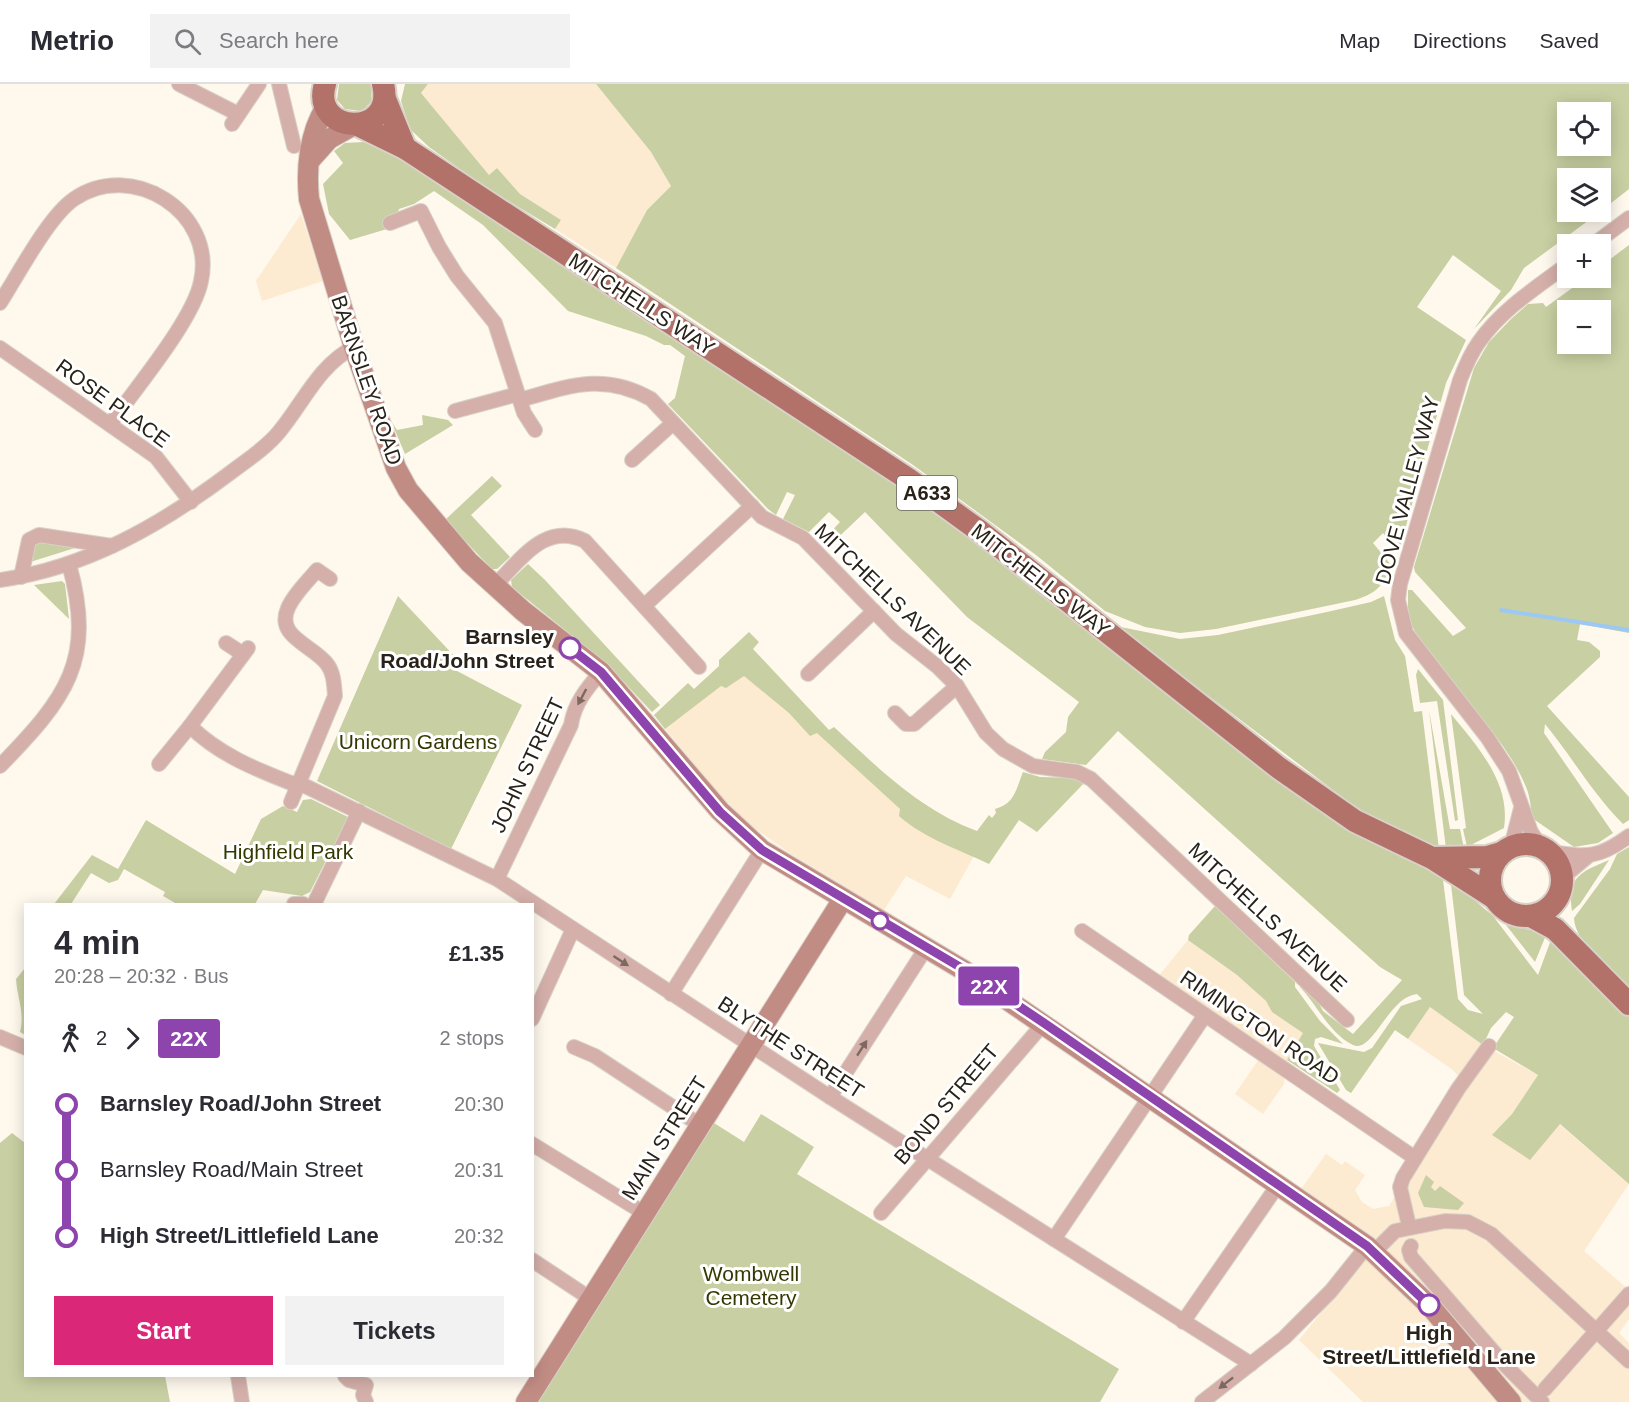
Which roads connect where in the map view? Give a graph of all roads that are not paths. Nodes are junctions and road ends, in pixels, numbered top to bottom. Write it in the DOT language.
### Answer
graph roads {
  1 [pos="179,84"];
  2 [pos="259,84"];
  3 [pos="279,84"];
  4 [pos="385,90"];
  5 [pos="324,91"];
  6 [pos="356,125"];
  7 [pos="294,146"];
  8 [pos="405,148"];
  9 [pos="311,159"];
  10 [pos="1629,218"];
  11 [pos="390,223"];
  12 [pos="1607,234"];
  13 [pos="1557,272"];
  14 [pos="0,303"];
  15 [pos="354,347"];
  16 [pos="0,348"];
  17 [pos="519,397"];
  18 [pos="455,411"];
  19 [pos="111,423"];
  20 [pos="673,423"];
  21 [pos="535,430"];
  22 [pos="632,460"];
  23 [pos="191,502"];
  24 [pos="752,506"];
  25 [pos="112,546"];
  26 [pos="69,564"];
  27 [pos="21,577"];
  28 [pos="330,579"];
  29 [pos="0,580"];
  30 [pos="494,586"];
  31 [pos="644,606"];
  32 [pos="874,611"];
  33 [pos="226,643"];
  34 [pos="699,667"];
  35 [pos="601,672"];
  36 [pos="808,674"];
  37 [pos="957,686"];
  38 [pos="895,712"];
  39 [pos="190,726"];
  40 [pos="159,764"];
  41 [pos="0,766"];
  42 [pos="299,783"];
  43 [pos="291,802"];
  44 [pos="1521,808"];
  45 [pos="359,811"];
  46 [pos="1629,836"];
  47 [pos="762,850"];
  48 [pos="1506,850"];
  49 [pos="1545,850"];
  50 [pos="1587,857"];
  51 [pos="1432,858"];
  52 [pos="496,879"];
  53 [pos="1562,883"];
  54 [pos="1493,897"];
  55 [pos="843,899"];
  56 [pos="314,903"];
  57 [pos="533,903"];
  58 [pos="534,904"];
  59 [pos="1531,916"];
  60 [pos="573,929"];
  61 [pos="1082,931"];
  62 [pos="926,948"];
  63 [pos="1578,950"];
  64 [pos="671,994"];
  65 [pos="1629,1004"];
  66 [pos="534,1014"];
  67 [pos="1205,1015"];
  68 [pos="1347,1020"];
  69 [pos="1044,1023"];
  70 [pos="0,1037"];
  71 [pos="751,1045"];
  72 [pos="1489,1046"];
  73 [pos="24,1047"];
  74 [pos="574,1047"];
  75 [pos="830,1097"];
  76 [pos="1151,1097"];
  77 [pos="700,1125"];
  78 [pos="534,1145"];
  79 [pos="928,1158"];
  80 [pos="1415,1158"];
  81 [pos="1278,1185"];
  82 [pos="644,1213"];
  83 [pos="881,1214"];
  84 [pos="1409,1226"];
  85 [pos="1054,1239"];
  86 [pos="1411,1246"];
  87 [pos="1371,1249"];
  88 [pos="534,1261"];
  89 [pos="1629,1294"];
  90 [pos="591,1299"];
  91 [pos="1183,1322"];
  92 [pos="1597,1330"];
  93 [pos="1629,1361"];
  94 [pos="1251,1364"];
  95 [pos="238,1377"];
  96 [pos="346,1377"];
  97 [pos="368,1380"];
  98 [pos="1543,1395"];
  99 [pos="242,1402"];
  100 [pos="366,1402"];
  101 [pos="525,1402"];
  102 [pos="1202,1402"];
  103 [pos="1511,1402"];
  1 -- 2 [label="street"];
  3 -- 7 [label="street"];
  4 -- 6 [label="main road"];
  4 -- 8 [label="main road"];
  5 -- 6 [label="main road, MITCHELLS WAY"];
  5 -- 9 [label="street, BARNSLEY ROAD"];
  6 -- 8 [label="main road, MITCHELLS WAY"];
  6 -- 9 [label="street"];
  8 -- 51 [label="main road, MITCHELLS WAY / A633"];
  9 -- 15 [label="street, BARNSLEY ROAD"];
  10 -- 12 [label="street"];
  11 -- 17 [label="street"];
  13 -- 44 [label="street, DOVE VALLEY WAY"];
  14 -- 19 [label="street"];
  15 -- 23 [label="street"];
  15 -- 30 [label="street, BARNSLEY ROAD"];
  16 -- 19 [label="street, ROSE PLACE"];
  17 -- 18 [label="street, MITCHELLS AVENUE"];
  17 -- 20 [label="street, MITCHELLS AVENUE"];
  17 -- 21 [label="street"];
  19 -- 23 [label="street, ROSE PLACE"];
  20 -- 22 [label="street"];
  20 -- 24 [label="street, MITCHELLS AVENUE"];
  23 -- 25 [label="street"];
  24 -- 31 [label="street"];
  24 -- 32 [label="street, MITCHELLS AVENUE"];
  25 -- 26 [label="street"];
  25 -- 27 [label="street"];
  26 -- 27 [label="street"];
  26 -- 41 [label="street"];
  27 -- 29 [label="street"];
  28 -- 42 [label="street"];
  30 -- 31 [label="street"];
  30 -- 35 [label="street, BARNSLEY ROAD"];
  31 -- 34 [label="street"];
  32 -- 36 [label="street"];
  32 -- 37 [label="street, MITCHELLS AVENUE"];
  33 -- 39 [label="street"];
  35 -- 47 [label="street, BARNSLEY ROAD"];
  35 -- 52 [label="street, JOHN STREET, one-way"];
  37 -- 38 [label="street"];
  37 -- 68 [label="street, MITCHELLS AVENUE"];
  39 -- 40 [label="street"];
  39 -- 42 [label="street, BLYTHE STREET"];
  42 -- 43 [label="street"];
  42 -- 45 [label="street, BLYTHE STREET"];
  44 -- 48 [label="street"];
  44 -- 49 [label="street, DOVE VALLEY WAY"];
  45 -- 52 [label="street, BLYTHE STREET"];
  45 -- 56 [label="street"];
  46 -- 50 [label="street"];
  47 -- 55 [label="street, BARNSLEY ROAD"];
  47 -- 64 [label="street"];
  48 -- 49 [label="main road"];
  48 -- 51 [label="main road, MITCHELLS WAY"];
  48 -- 54 [label="main road"];
  49 -- 50 [label="street"];
  49 -- 53 [label="main road"];
  50 -- 53 [label="street"];
  51 -- 54 [label="main road, MITCHELLS WAY / A633"];
  52 -- 57 [label="street, BLYTHE STREET"];
  53 -- 59 [label="main road"];
  53 -- 63 [label="main road"];
  54 -- 59 [label="main road"];
  55 -- 62 [label="street, BARNSLEY ROAD"];
  55 -- 71 [label="street, MAIN STREET"];
  58 -- 60 [label="street, BLYTHE STREET"];
  59 -- 63 [label="main road"];
  60 -- 64 [label="street, BLYTHE STREET, one-way"];
  60 -- 66 [label="street"];
  61 -- 67 [label="street, RIMINGTON ROAD"];
  62 -- 69 [label="street, BARNSLEY ROAD"];
  75 -- 62 [label="street, one-way"];
  63 -- 65 [label="main road"];
  64 -- 71 [label="street, BLYTHE STREET"];
  67 -- 76 [label="street"];
  67 -- 80 [label="street, RIMINGTON ROAD"];
  69 -- 76 [label="street, BARNSLEY ROAD"];
  69 -- 79 [label="street, BOND STREET"];
  70 -- 73 [label="street"];
  71 -- 75 [label="street, BLYTHE STREET"];
  71 -- 77 [label="street, MAIN STREET"];
  72 -- 80 [label="street"];
  74 -- 77 [label="street"];
  75 -- 79 [label="street, BLYTHE STREET"];
  76 -- 81 [label="street, BARNSLEY ROAD"];
  76 -- 85 [label="street"];
  77 -- 82 [label="street, MAIN STREET"];
  78 -- 82 [label="street"];
  79 -- 83 [label="street, BOND STREET"];
  79 -- 85 [label="street, BLYTHE STREET"];
  80 -- 84 [label="street"];
  81 -- 87 [label="street, BARNSLEY ROAD"];
  81 -- 91 [label="street"];
  82 -- 90 [label="street, MAIN STREET"];
  84 -- 87 [label="street"];
  84 -- 92 [label="street"];
  85 -- 91 [label="street, BLYTHE STREET"];
  86 -- 98 [label="street"];
  87 -- 94 [label="street"];
  87 -- 103 [label="street, BARNSLEY ROAD"];
  88 -- 90 [label="street"];
  89 -- 92 [label="street"];
  90 -- 101 [label="street, MAIN STREET"];
  91 -- 94 [label="street, BLYTHE STREET"];
  92 -- 93 [label="street"];
  92 -- 98 [label="street"];
  94 -- 102 [label="street, one-way"];
  95 -- 99 [label="street"];
  96 -- 97 [label="street"];
  97 -- 100 [label="street"];
}
